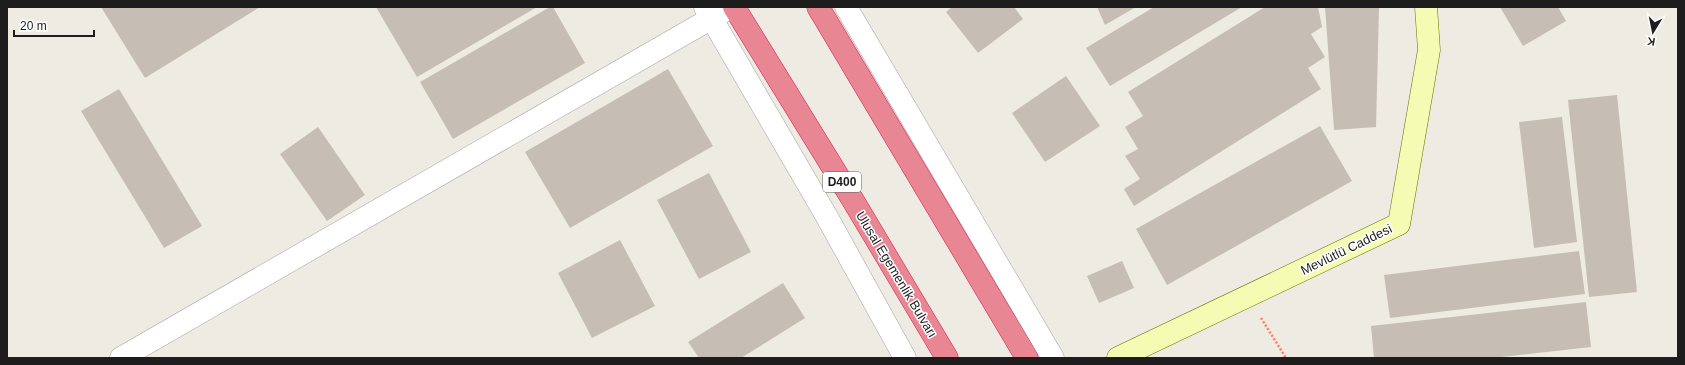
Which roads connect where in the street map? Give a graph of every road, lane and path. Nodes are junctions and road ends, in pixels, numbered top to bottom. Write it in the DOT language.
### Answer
graph roads {
  1 [pos="731,7"];
  2 [pos="734,7"];
  3 [pos="818,7"];
  4 [pos="846,7"];
  5 [pos="1426,7"];
  6 [pos="708,12"];
  7 [pos="1248,296"];
  8 [pos="121,358"];
  9 [pos="905,358"];
  10 [pos="947,358"];
  11 [pos="1027,358"];
  12 [pos="1053,358"];
  13 [pos="1118,358"];
  14 [pos="1286,358"];
  1 -- 6 [label="street"];
  2 -- 10 [label="highway, Ulusal Egemenlik Bulvarı / D400"];
  3 -- 11 [label="highway"];
  4 -- 12 [label="street"];
  5 -- 7 [label="street, Mevlütlü Caddesi"];
  6 -- 8 [label="street"];
  6 -- 9 [label="street"];
  7 -- 13 [label="street, Mevlütlü Caddesi"];
  7 -- 14 [label="path"];
}
